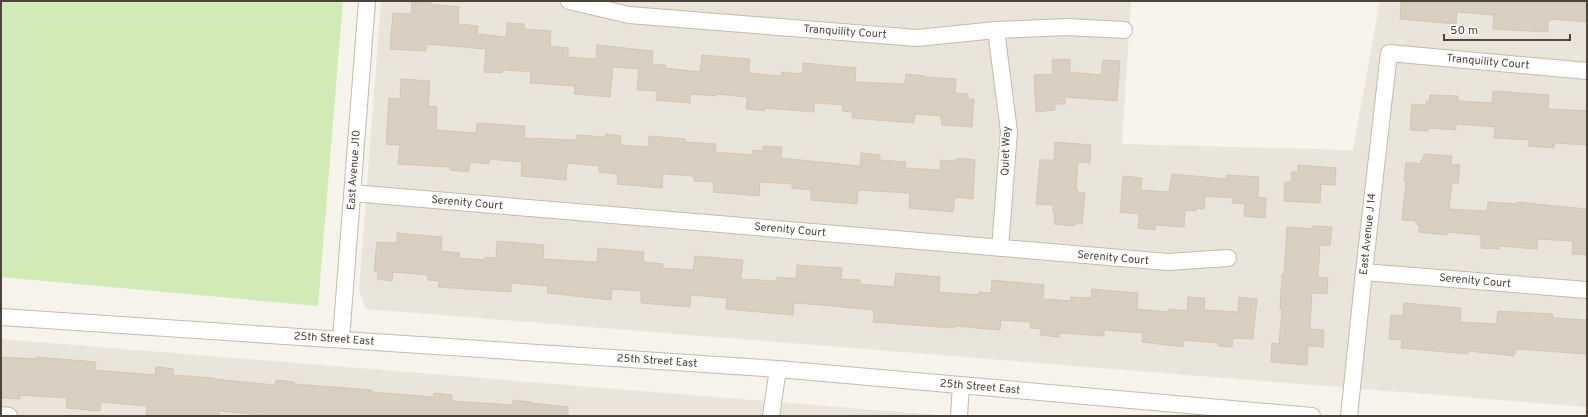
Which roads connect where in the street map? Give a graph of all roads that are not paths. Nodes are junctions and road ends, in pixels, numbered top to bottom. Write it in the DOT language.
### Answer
graph roads {
  1 [pos="367,1"];
  2 [pos="569,1"];
  3 [pos="996,30"];
  4 [pos="1124,30"];
  5 [pos="1388,53"];
  6 [pos="1587,71"];
  7 [pos="352,194"];
  8 [pos="1000,248"];
  9 [pos="1228,258"];
  10 [pos="1364,272"];
  11 [pos="1587,290"];
  12 [pos="1,317"];
  13 [pos="341,339"];
  14 [pos="778,369"];
  15 [pos="961,386"];
  16 [pos="1,415"];
  17 [pos="9,416"];
  18 [pos="771,416"];
  19 [pos="959,416"];
  20 [pos="1312,416"];
  21 [pos="1349,416"];
  1 -- 7 [label="street, East Avenue J10"];
  2 -- 3 [label="street, Tranquility Court"];
  3 -- 4 [label="street, Tranquility Court"];
  3 -- 8 [label="street, Quiet Way"];
  5 -- 6 [label="street, Tranquility Court"];
  5 -- 10 [label="street, East Avenue J 14"];
  7 -- 8 [label="street, Serenity Court"];
  7 -- 13 [label="street, East Avenue J10"];
  8 -- 9 [label="street, Serenity Court"];
  10 -- 11 [label="street, Serenity Court"];
  10 -- 21 [label="street, East Avenue J 14"];
  12 -- 13 [label="street, 25th Street East"];
  13 -- 14 [label="street, 25th Street East"];
  14 -- 15 [label="street, 25th Street East"];
  14 -- 18 [label="street"];
  15 -- 19 [label="street"];
  15 -- 20 [label="street, 25th Street East"];
  16 -- 17 [label="street"];
}
